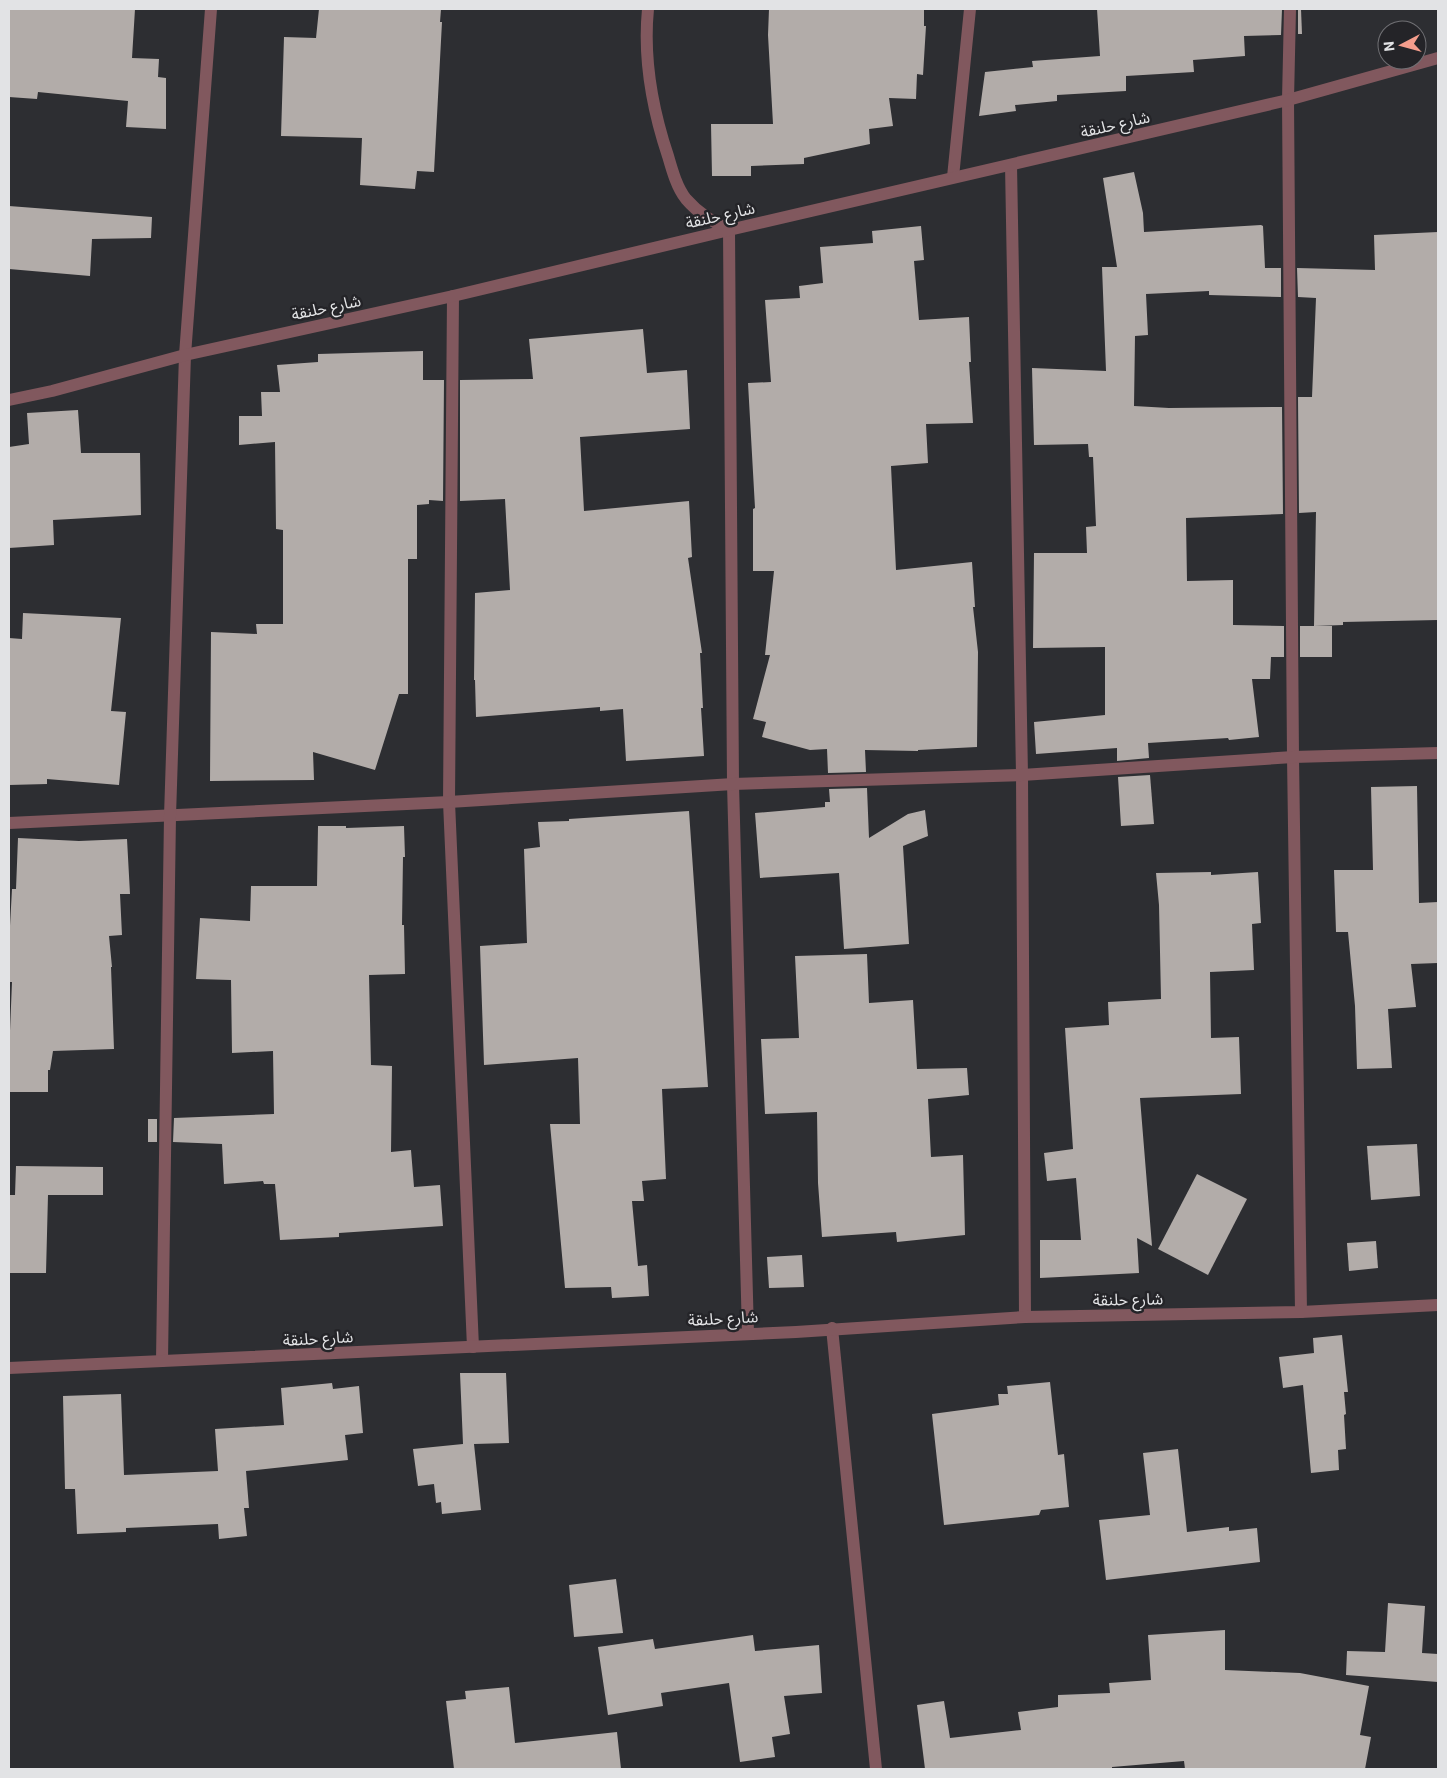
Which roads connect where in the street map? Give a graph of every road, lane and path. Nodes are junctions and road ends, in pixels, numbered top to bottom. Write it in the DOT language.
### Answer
graph roads {
  1 [pos="211,9"];
  2 [pos="648,9"];
  3 [pos="970,9"];
  4 [pos="1290,9"];
  5 [pos="1438,58"];
  6 [pos="1288,100"];
  7 [pos="1011,165"];
  8 [pos="953,177"];
  9 [pos="729,230"];
  10 [pos="454,296"];
  11 [pos="185,355"];
  12 [pos="9,400"];
  13 [pos="1438,753"];
  14 [pos="1293,757"];
  15 [pos="1022,774"];
  16 [pos="733,784"];
  17 [pos="449,802"];
  18 [pos="170,816"];
  19 [pos="9,823"];
  20 [pos="1438,1305"];
  21 [pos="1302,1312"];
  22 [pos="1025,1317"];
  23 [pos="832,1328"];
  24 [pos="748,1333"];
  25 [pos="472,1347"];
  26 [pos="162,1361"];
  27 [pos="9,1368"];
  28 [pos="876,1769"];
  1 -- 11 [label="street"];
  2 -- 9 [label="street"];
  3 -- 8 [label="street"];
  4 -- 6 [label="street"];
  5 -- 6 [label="street, شارع حلنقة"];
  6 -- 7 [label="street, شارع حلنقة"];
  6 -- 14 [label="street"];
  7 -- 8 [label="street, شارع حلنقة"];
  7 -- 15 [label="street"];
  8 -- 9 [label="street, شارع حلنقة"];
  9 -- 10 [label="street, شارع حلنقة"];
  9 -- 16 [label="street"];
  10 -- 11 [label="street, شارع حلنقة"];
  10 -- 17 [label="street"];
  11 -- 12 [label="street, شارع حلنقة"];
  11 -- 18 [label="street"];
  13 -- 14 [label="street"];
  14 -- 15 [label="street"];
  14 -- 21 [label="street"];
  15 -- 16 [label="street"];
  15 -- 22 [label="street"];
  16 -- 17 [label="street"];
  16 -- 24 [label="street"];
  17 -- 18 [label="street"];
  17 -- 25 [label="street"];
  18 -- 19 [label="street"];
  18 -- 26 [label="street"];
  20 -- 21 [label="street, شارع حلنقة"];
  21 -- 22 [label="street, شارع حلنقة"];
  22 -- 23 [label="street, شارع حلنقة"];
  23 -- 24 [label="street, شارع حلنقة"];
  23 -- 28 [label="street"];
  24 -- 25 [label="street, شارع حلنقة"];
  25 -- 26 [label="street, شارع حلنقة"];
  26 -- 27 [label="street, شارع حلنقة"];
}
